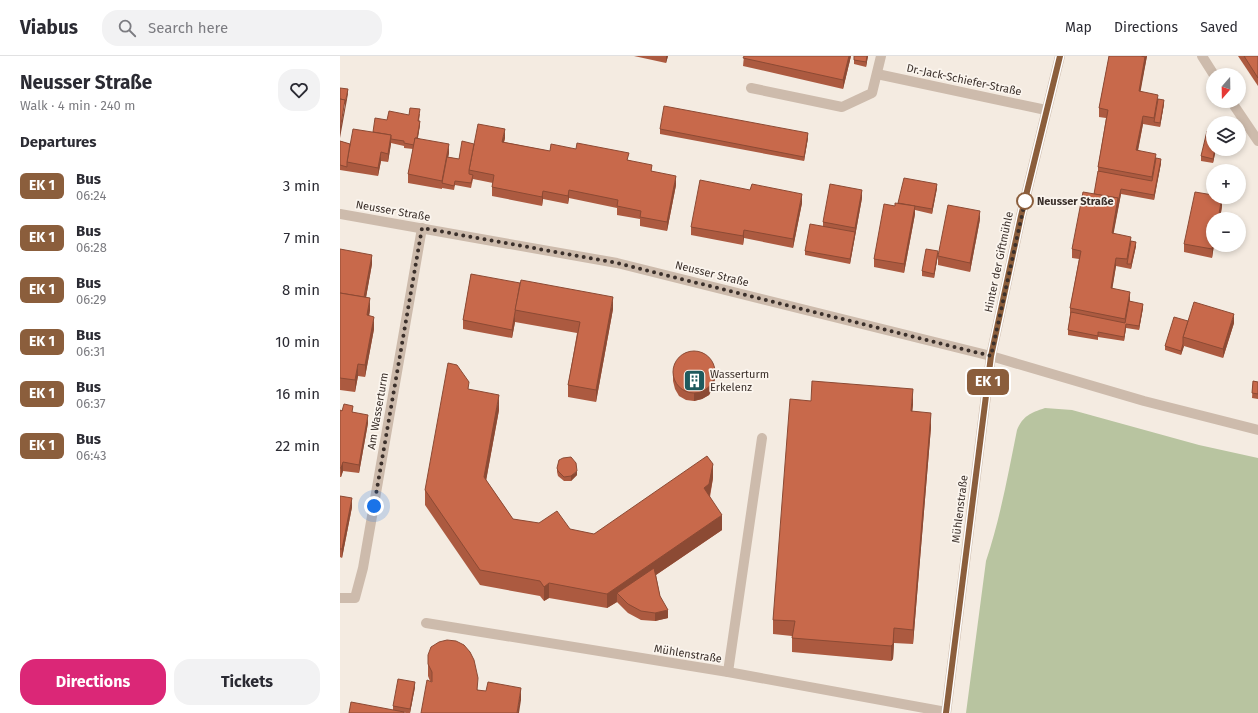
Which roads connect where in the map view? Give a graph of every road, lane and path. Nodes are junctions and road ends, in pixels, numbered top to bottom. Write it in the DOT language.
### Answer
graph roads {
  1 [pos="881,56"];
  2 [pos="1060,56"];
  3 [pos="1202,56"];
  4 [pos="1210,68"];
  5 [pos="877,74"];
  6 [pos="751,88"];
  7 [pos="1236,108"];
  8 [pos="1046,110"];
  9 [pos="1258,141"];
  10 [pos="340,214"];
  11 [pos="422,228"];
  12 [pos="991,356"];
  13 [pos="1258,430"];
  14 [pos="762,438"];
  15 [pos="340,598"];
  16 [pos="426,623"];
  17 [pos="728,672"];
  18 [pos="946,713"];
  1 -- 5 [label="street"];
  2 -- 8 [label="street, Hinter der Giftmühle"];
  3 -- 4 [label="street"];
  5 -- 6 [label="street"];
  5 -- 8 [label="street, Dr.-Jack-Schiefer-Straße"];
  7 -- 9 [label="street"];
  8 -- 12 [label="street, Hinter der Giftmühle"];
  10 -- 11 [label="street, Neusser Straße"];
  11 -- 12 [label="street, Neusser Straße"];
  11 -- 15 [label="street, Am Wasserturm"];
  12 -- 13 [label="street, Neusser Straße"];
  12 -- 18 [label="street, Mühlenstraße"];
  14 -- 17 [label="street"];
  16 -- 17 [label="street, Mühlenstraße"];
  17 -- 18 [label="street, Mühlenstraße"];
}
